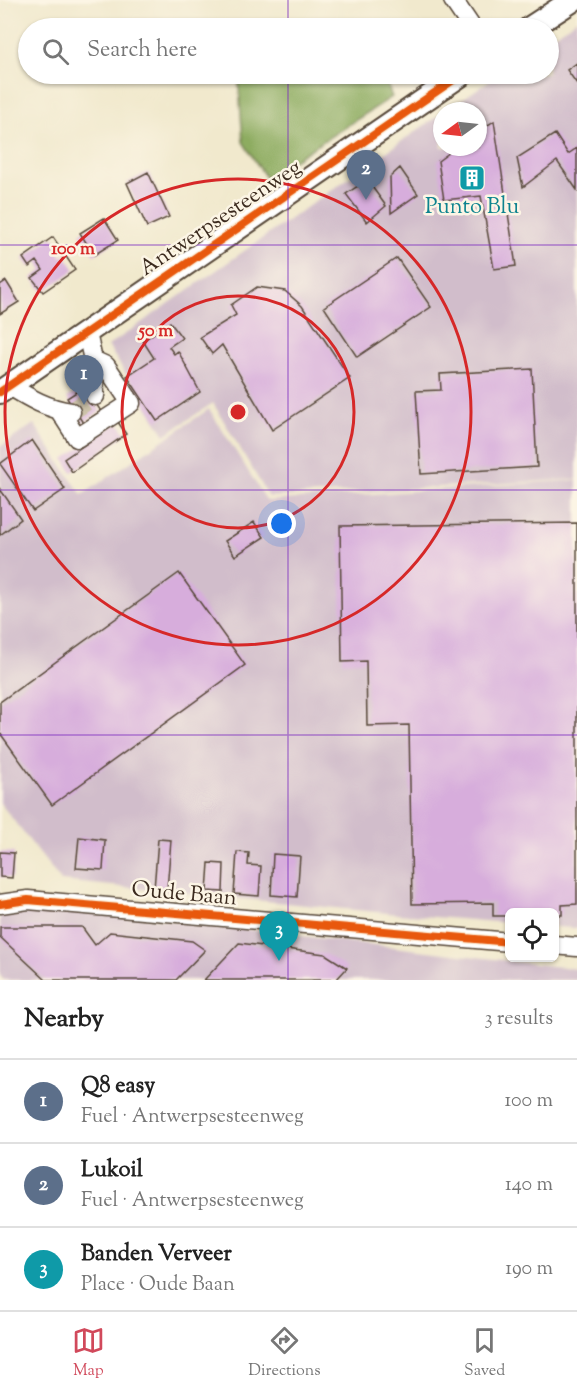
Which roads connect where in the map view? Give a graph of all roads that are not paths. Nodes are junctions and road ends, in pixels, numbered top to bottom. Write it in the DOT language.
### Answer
graph roads {
  1 [pos="453,0"];
  2 [pos="573,0"];
  3 [pos="465,18"];
  4 [pos="545,18"];
  5 [pos="448,84"];
  6 [pos="87,333"];
  7 [pos="93,360"];
  8 [pos="5,389"];
  9 [pos="95,396"];
  10 [pos="0,904"];
  11 [pos="505,942"];
  12 [pos="559,945"];
  13 [pos="577,947"];
  1 -- 3 [label="street"];
  2 -- 4 [label="main road"];
  5 -- 6 [label="main road, Antwerpsesteenweg"];
  6 -- 7 [label="street"];
  6 -- 8 [label="main road, Antwerpsesteenweg"];
  7 -- 8 [label="street"];
  7 -- 9 [label="street"];
  10 -- 11 [label="street, Oude Baan"];
  12 -- 13 [label="street"];
}
